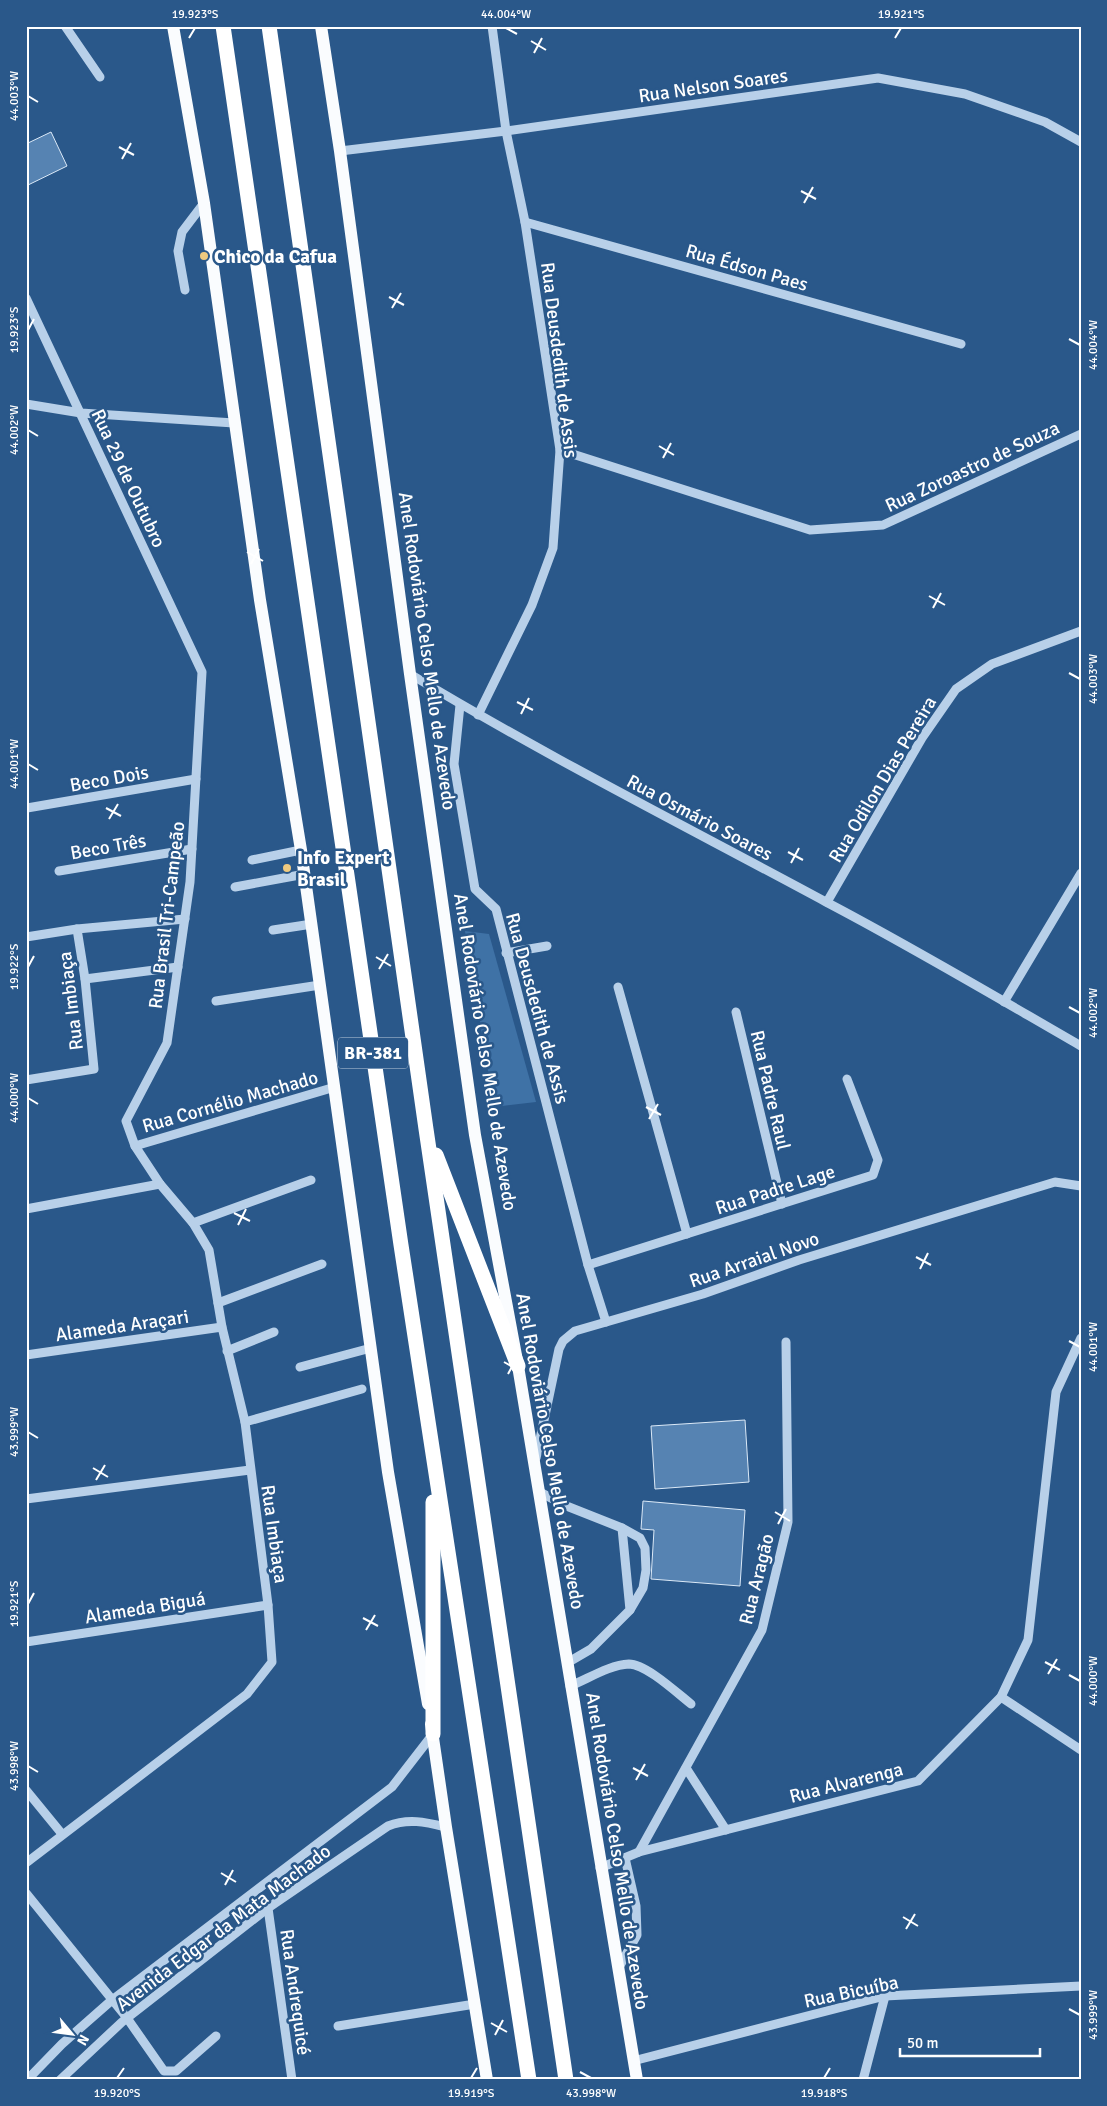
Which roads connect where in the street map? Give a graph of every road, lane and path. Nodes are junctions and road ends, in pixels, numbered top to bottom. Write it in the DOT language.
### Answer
graph roads {
  1 [pos="65,26"];
  2 [pos="173,26"];
  3 [pos="223,26"];
  4 [pos="269,26"];
  5 [pos="277,26"];
  6 [pos="321,26"];
  7 [pos="492,26"];
  8 [pos="277,72"];
  9 [pos="100,76"];
  10 [pos="506,131"];
  11 [pos="1080,139"];
  12 [pos="340,151"];
  13 [pos="204,202"];
  14 [pos="525,222"];
  15 [pos="185,290"];
  16 [pos="26,298"];
  17 [pos="961,344"];
  18 [pos="26,404"];
  19 [pos="82,413"];
  20 [pos="234,423"];
  21 [pos="1081,434"];
  22 [pos="560,450"];
  23 [pos="1081,631"];
  24 [pos="202,672"];
  25 [pos="410,674"];
  26 [pos="460,704"];
  27 [pos="478,716"];
  28 [pos="196,779"];
  29 [pos="27,808"];
  30 [pos="192,849"];
  31 [pos="302,850"];
  32 [pos="252,860"];
  33 [pos="59,871"];
  34 [pos="1081,872"];
  35 [pos="305,874"];
  36 [pos="235,887"];
  37 [pos="827,902"];
  38 [pos="185,920"];
  39 [pos="312,924"];
  40 [pos="77,929"];
  41 [pos="273,930"];
  42 [pos="26,937"];
  43 [pos="547,946"];
  44 [pos="506,953"];
  45 [pos="178,967"];
  46 [pos="85,979"];
  47 [pos="320,985"];
  48 [pos="618,987"];
  49 [pos="216,1001"];
  50 [pos="1004,1002"];
  51 [pos="736,1012"];
  52 [pos="1081,1046"];
  53 [pos="846,1079"];
  54 [pos="26,1080"];
  55 [pos="335,1087"];
  56 [pos="126,1121"];
  57 [pos="426,1129"];
  58 [pos="135,1146"];
  59 [pos="311,1180"];
  60 [pos="160,1184"];
  61 [pos="1081,1186"];
  62 [pos="782,1204"];
  63 [pos="26,1209"];
  64 [pos="193,1223"];
  65 [pos="687,1234"];
  66 [pos="322,1264"];
  67 [pos="588,1265"];
  68 [pos="218,1303"];
  69 [pos="606,1322"];
  70 [pos="222,1327"];
  71 [pos="274,1332"];
  72 [pos="1081,1338"];
  73 [pos="786,1342"];
  74 [pos="371,1348"];
  75 [pos="227,1351"];
  76 [pos="26,1355"];
  77 [pos="518,1366"];
  78 [pos="300,1368"];
  79 [pos="362,1389"];
  80 [pos="245,1422"];
  81 [pos="433,1453"];
  82 [pos="534,1465"];
  83 [pos="250,1470"];
  84 [pos="538,1491"];
  85 [pos="26,1499"];
  86 [pos="622,1528"];
  87 [pos="268,1605"];
  88 [pos="630,1610"];
  89 [pos="26,1642"];
  90 [pos="566,1663"];
  91 [pos="570,1686"];
  92 [pos="1001,1697"];
  93 [pos="691,1704"];
  94 [pos="433,1734"];
  95 [pos="1081,1750"];
  96 [pos="686,1768"];
  97 [pos="26,1790"];
  98 [pos="446,1827"];
  99 [pos="726,1830"];
  100 [pos="62,1834"];
  101 [pos="639,1852"];
  102 [pos="626,1858"];
  103 [pos="26,1863"];
  104 [pos="600,1868"];
  105 [pos="26,1893"];
  106 [pos="268,1908"];
  107 [pos="617,1970"];
  108 [pos="1081,1986"];
  109 [pos="885,1996"];
  110 [pos="112,2000"];
  111 [pos="475,2004"];
  112 [pos="127,2018"];
  113 [pos="338,2026"];
  114 [pos="216,2036"];
  115 [pos="633,2061"];
  116 [pos="27,2080"];
  117 [pos="60,2080"];
  118 [pos="292,2080"];
  119 [pos="487,2080"];
  120 [pos="529,2080"];
  121 [pos="566,2080"];
  122 [pos="637,2080"];
  123 [pos="863,2080"];
  1 -- 9 [label="street"];
  2 -- 13 [label="main road"];
  3 -- 81 [label="highway, BR-381"];
  4 -- 8 [label="highway, BR-381"];
  5 -- 8 [label="highway"];
  6 -- 12 [label="main road, Anel Rodoviário Celso Mello de Azevedo"];
  7 -- 10 [label="street, Rua Deusdedith de Assis"];
  8 -- 57 [label="highway, BR-381"];
  10 -- 11 [label="street, Rua Nelson Soares"];
  10 -- 12 [label="street, Rua Nelson Soares"];
  10 -- 14 [label="street, Rua Deusdedith de Assis"];
  12 -- 25 [label="main road, Anel Rodoviário Celso Mello de Azevedo"];
  13 -- 15 [label="street"];
  13 -- 20 [label="main road"];
  14 -- 17 [label="street, Rua Édson Paes"];
  14 -- 22 [label="street, Rua Deusdedith de Assis"];
  16 -- 19 [label="street, Rua 29 de Outubro"];
  18 -- 19 [label="street"];
  19 -- 20 [label="street"];
  19 -- 24 [label="street, Rua 29 de Outubro"];
  20 -- 31 [label="main road"];
  21 -- 22 [label="street, Rua Zoroastro de Souza"];
  22 -- 27 [label="street, Rua Deusdedith de Assis"];
  23 -- 37 [label="street, Rua Odilon Dias Pereira"];
  24 -- 28 [label="street, Rua Brasil Tri-Campeão"];
  25 -- 26 [label="street, Rua Osmário Soares"];
  25 -- 77 [label="main road, Anel Rodoviário Celso Mello de Azevedo"];
  26 -- 27 [label="street, Rua Osmário Soares"];
  26 -- 44 [label="street, Rua Deusdedith de Assis"];
  27 -- 37 [label="street, Rua Osmário Soares"];
  28 -- 29 [label="street, Beco Dois"];
  28 -- 30 [label="street, Rua Brasil Tri-Campeão"];
  30 -- 33 [label="street, Beco Três"];
  30 -- 38 [label="street, Rua Brasil Tri-Campeão"];
  31 -- 32 [label="street"];
  31 -- 35 [label="main road"];
  34 -- 50 [label="street"];
  35 -- 36 [label="street"];
  35 -- 39 [label="main road"];
  37 -- 50 [label="street, Rua Osmário Soares"];
  38 -- 40 [label="street"];
  38 -- 45 [label="street, Rua Brasil Tri-Campeão"];
  39 -- 41 [label="street"];
  39 -- 47 [label="main road"];
  40 -- 42 [label="street"];
  40 -- 46 [label="street, Rua Imbiaça"];
  43 -- 44 [label="street"];
  44 -- 67 [label="street, Rua Deusdedith de Assis"];
  45 -- 46 [label="street"];
  45 -- 56 [label="street, Rua Brasil Tri-Campeão"];
  46 -- 54 [label="street, Rua Imbiaça"];
  47 -- 49 [label="street"];
  47 -- 55 [label="main road"];
  48 -- 65 [label="street"];
  50 -- 52 [label="street, Rua Osmário Soares"];
  51 -- 62 [label="street, Rua Padre Raul"];
  53 -- 62 [label="street, Rua Padre Lage"];
  55 -- 58 [label="street, Rua Cornélio Machado"];
  55 -- 74 [label="main road"];
  56 -- 58 [label="street, Rua Imbiaça"];
  57 -- 77 [label="highway"];
  57 -- 121 [label="highway, BR-381"];
  58 -- 60 [label="street, Rua Imbiaça"];
  59 -- 64 [label="street"];
  60 -- 63 [label="street"];
  60 -- 64 [label="street, Rua Imbiaça"];
  61 -- 69 [label="street, Rua Arraial Novo"];
  62 -- 65 [label="street, Rua Padre Lage"];
  64 -- 68 [label="street, Rua Imbiaça"];
  65 -- 67 [label="street, Rua Padre Lage"];
  66 -- 68 [label="street"];
  67 -- 69 [label="street, Rua Deusdedith de Assis"];
  68 -- 70 [label="street, Rua Imbiaça"];
  69 -- 82 [label="street, Rua Arraial Novo"];
  70 -- 75 [label="street, Rua Imbiaça"];
  70 -- 76 [label="street, Alameda Araçari"];
  71 -- 75 [label="street"];
  72 -- 92 [label="street, Rua Alvarenga"];
  73 -- 96 [label="street, Rua Aragão"];
  74 -- 78 [label="street"];
  74 -- 94 [label="main road"];
  75 -- 80 [label="street, Rua Imbiaça"];
  77 -- 82 [label="main road, Anel Rodoviário Celso Mello de Azevedo"];
  79 -- 80 [label="street"];
  80 -- 83 [label="street, Rua Imbiaça"];
  81 -- 94 [label="highway"];
  81 -- 120 [label="highway, BR-381"];
  82 -- 84 [label="main road, Anel Rodoviário Celso Mello de Azevedo"];
  83 -- 85 [label="street"];
  83 -- 87 [label="street, Rua Imbiaça"];
  84 -- 86 [label="street"];
  84 -- 90 [label="main road, Anel Rodoviário Celso Mello de Azevedo"];
  86 -- 88 [label="street"];
  86 -- 88 [label="street"];
  87 -- 89 [label="street, Alameda Biguá"];
  87 -- 100 [label="street, Rua Imbiaça"];
  88 -- 90 [label="street"];
  90 -- 91 [label="main road, Anel Rodoviário Celso Mello de Azevedo"];
  91 -- 93 [label="street"];
  91 -- 104 [label="main road, Anel Rodoviário Celso Mello de Azevedo"];
  92 -- 95 [label="street"];
  92 -- 99 [label="street, Rua Alvarenga"];
  94 -- 98 [label="main road"];
  94 -- 110 [label="street, Avenida Edgar da Mata Machado"];
  96 -- 99 [label="street"];
  96 -- 101 [label="street, Rua Aragão"];
  97 -- 100 [label="street"];
  98 -- 106 [label="street, Avenida Edgar da Mata Machado"];
  98 -- 111 [label="main road"];
  99 -- 101 [label="street, Rua Alvarenga"];
  100 -- 103 [label="street, Rua Imbiaça"];
  101 -- 102 [label="street, Rua Alvarenga"];
  102 -- 104 [label="street, Rua Alvarenga"];
  102 -- 107 [label="street"];
  104 -- 107 [label="main road, Anel Rodoviário Celso Mello de Azevedo"];
  105 -- 110 [label="street"];
  106 -- 112 [label="street, Avenida Edgar da Mata Machado"];
  106 -- 118 [label="street, Rua Andrequicé"];
  107 -- 115 [label="main road, Anel Rodoviário Celso Mello de Azevedo"];
  108 -- 109 [label="street, Rua Bicuíba"];
  109 -- 115 [label="street, Rua Bicuíba"];
  109 -- 123 [label="street"];
  110 -- 112 [label="street"];
  110 -- 116 [label="street, Avenida Edgar da Mata Machado"];
  111 -- 113 [label="street"];
  111 -- 119 [label="main road"];
  112 -- 114 [label="street"];
  112 -- 117 [label="street, Avenida Edgar da Mata Machado"];
  115 -- 122 [label="main road, Anel Rodoviário Celso Mello de Azevedo"];
}
